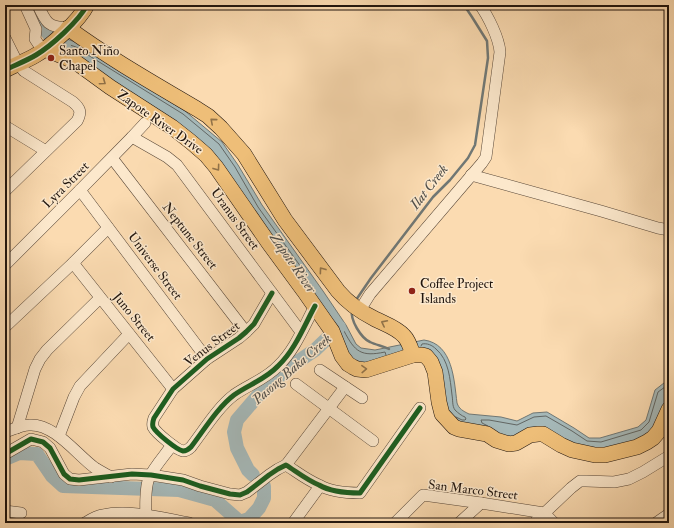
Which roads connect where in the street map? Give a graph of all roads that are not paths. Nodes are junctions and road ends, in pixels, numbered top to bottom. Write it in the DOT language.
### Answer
graph roads {
  1 [pos="25,5"];
  2 [pos="38,5"];
  3 [pos="87,5"];
  4 [pos="480,5"];
  5 [pos="5,38"];
  6 [pos="56,39"];
  7 [pos="11,67"];
  8 [pos="145,123"];
  9 [pos="5,126"];
  10 [pos="132,137"];
  11 [pos="46,151"];
  12 [pos="112,158"];
  13 [pos="471,175"];
  14 [pos="80,190"];
  15 [pos="5,191"];
  16 [pos="108,228"];
  17 [pos="669,230"];
  18 [pos="72,263"];
  19 [pos="5,265"];
  20 [pos="272,293"];
  21 [pos="100,298"];
  22 [pos="314,306"];
  23 [pos="354,306"];
  24 [pos="5,326"];
  25 [pos="246,332"];
  26 [pos="301,332"];
  27 [pos="129,334"];
  28 [pos="411,350"];
  29 [pos="207,359"];
  30 [pos="320,370"];
  31 [pos="296,384"];
  32 [pos="345,387"];
  33 [pos="173,389"];
  34 [pos="362,398"];
  35 [pos="329,408"];
  36 [pos="420,408"];
  37 [pos="669,409"];
  38 [pos="17,428"];
  39 [pos="5,432"];
  40 [pos="59,436"];
  41 [pos="373,441"];
  42 [pos="172,445"];
  43 [pos="5,454"];
  44 [pos="669,456"];
  45 [pos="286,465"];
  46 [pos="111,477"];
  47 [pos="149,478"];
  48 [pos="320,486"];
  49 [pos="480,503"];
  50 [pos="5,512"];
  51 [pos="21,513"];
  52 [pos="544,513"];
  53 [pos="669,514"];
  54 [pos="147,519"];
  55 [pos="85,523"];
  56 [pos="189,523"];
  57 [pos="293,523"];
  58 [pos="395,523"];
  59 [pos="459,523"];
  60 [pos="534,523"];
  61 [pos="554,523"];
  62 [pos="656,523"];
  1 -- 6 [label="street, Zapote River Drive"];
  2 -- 6 [label="street"];
  3 -- 6 [label="main road"];
  4 -- 13 [label="street"];
  5 -- 7 [label="street"];
  6 -- 7 [label="main road"];
  6 -- 22 [label="main road, Zapote River Drive, one-way"];
  23 -- 6 [label="main road, Zapote River Drive, one-way"];
  7 -- 11 [label="street"];
  8 -- 10 [label="street, Lyra Street"];
  9 -- 11 [label="street"];
  10 -- 12 [label="street, Lyra Street"];
  10 -- 20 [label="street, Uranus Street"];
  11 -- 15 [label="street"];
  12 -- 14 [label="street, Lyra Street"];
  12 -- 25 [label="street, Neptune Street"];
  13 -- 17 [label="street"];
  13 -- 23 [label="street"];
  14 -- 16 [label="street, Universe Street"];
  14 -- 19 [label="street, Lyra Street"];
  16 -- 18 [label="street"];
  16 -- 29 [label="street, Universe Street"];
  18 -- 21 [label="street, Juno Street"];
  18 -- 24 [label="street"];
  20 -- 25 [label="street, Venus Street"];
  20 -- 26 [label="street, Uranus Street"];
  21 -- 27 [label="street, Juno Street"];
  21 -- 38 [label="street"];
  22 -- 26 [label="street"];
  22 -- 28 [label="main road, Zapote River Drive, one-way"];
  28 -- 23 [label="main road, Zapote River Drive, one-way"];
  25 -- 29 [label="street, Venus Street"];
  26 -- 42 [label="street"];
  27 -- 33 [label="street, Juno Street"];
  27 -- 40 [label="street"];
  28 -- 37 [label="main road, Zapote River Drive"];
  29 -- 33 [label="street, Venus Street"];
  30 -- 32 [label="street"];
  31 -- 35 [label="street"];
  32 -- 34 [label="street"];
  32 -- 35 [label="street"];
  33 -- 42 [label="street, Venus Street"];
  35 -- 41 [label="street"];
  35 -- 45 [label="street"];
  36 -- 48 [label="street"];
  38 -- 39 [label="street"];
  38 -- 40 [label="street"];
  40 -- 46 [label="street"];
  42 -- 47 [label="street"];
  43 -- 46 [label="street"];
  44 -- 52 [label="street"];
  45 -- 47 [label="street"];
  45 -- 48 [label="street"];
  46 -- 47 [label="street"];
  47 -- 54 [label="street"];
  48 -- 57 [label="street"];
  49 -- 52 [label="street, San Marco Street"];
  49 -- 58 [label="street, San Marco Street"];
  49 -- 59 [label="street"];
  50 -- 51 [label="street"];
  52 -- 60 [label="street"];
  52 -- 61 [label="street"];
  53 -- 62 [label="street"];
  54 -- 55 [label="street"];
  54 -- 56 [label="street"];
}
